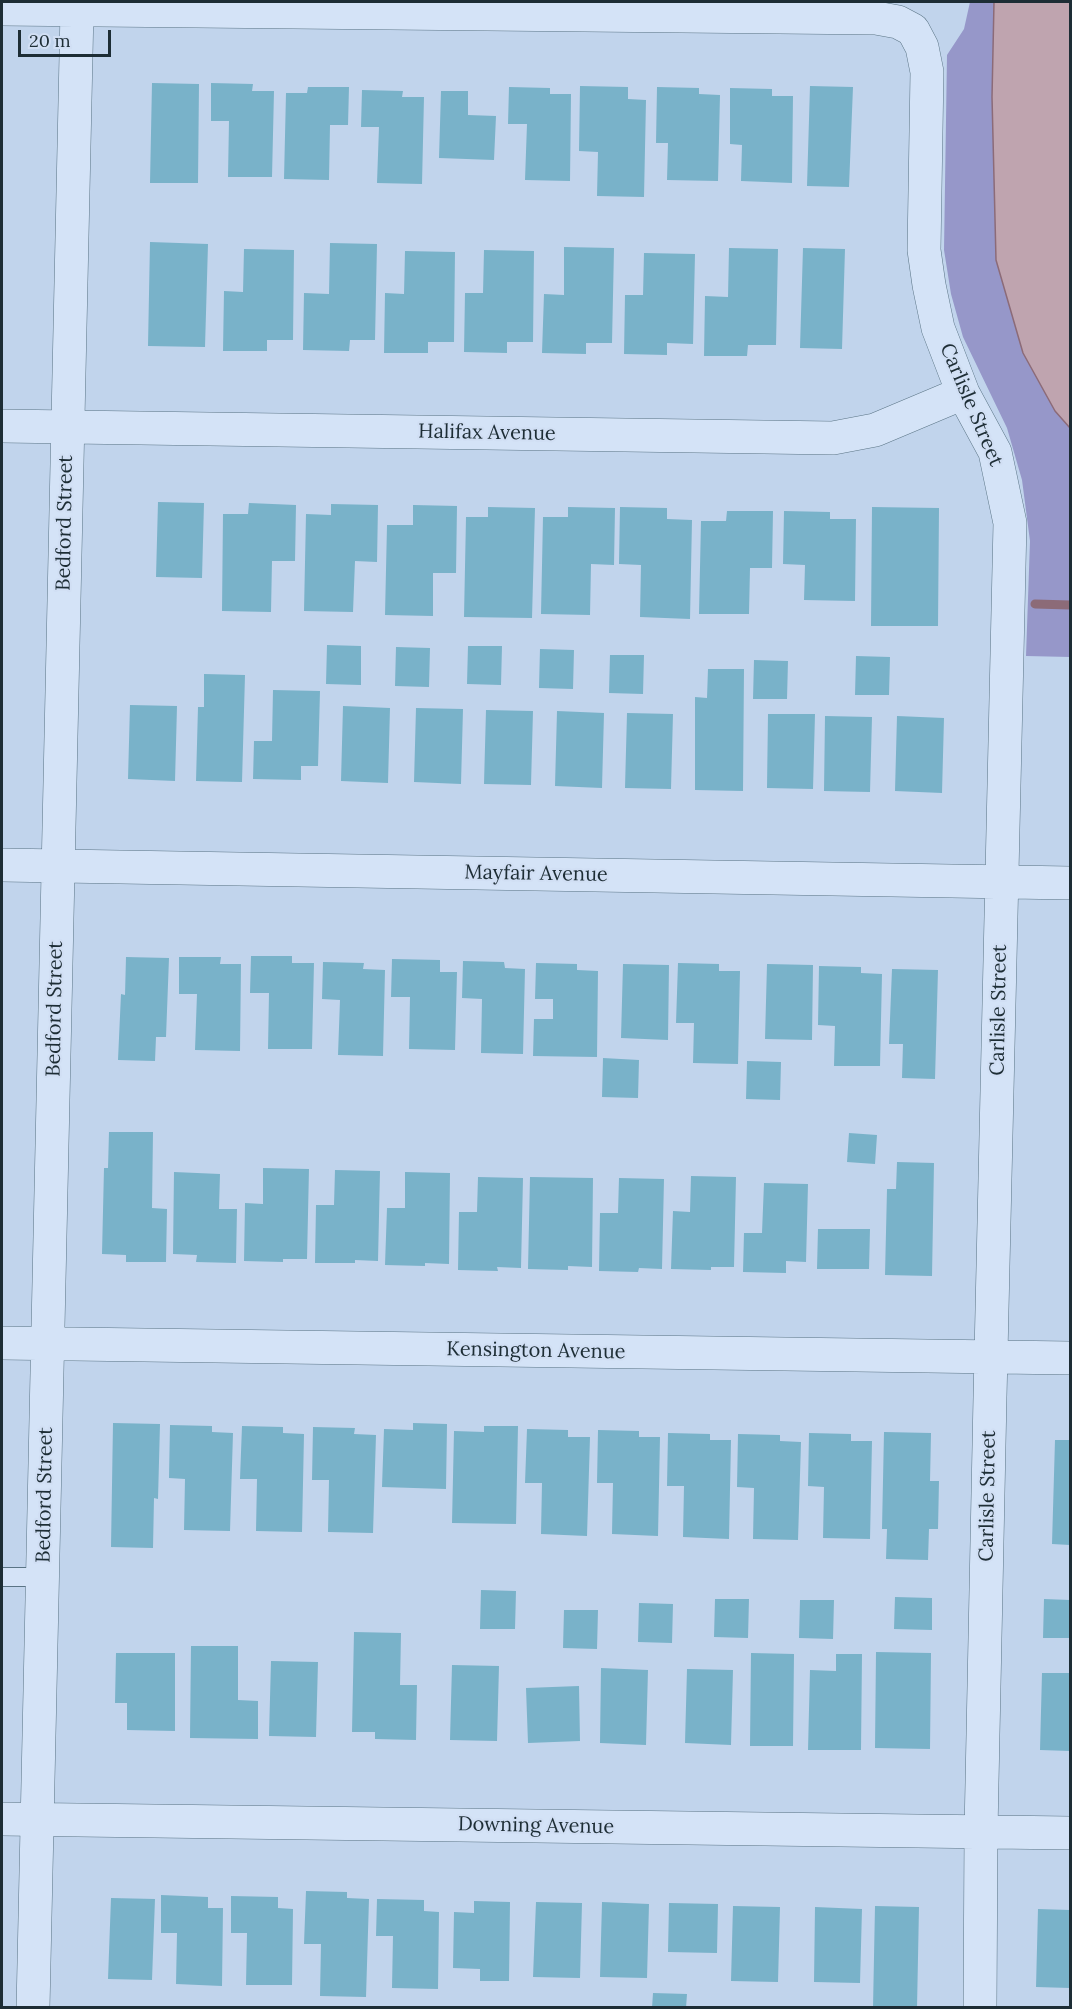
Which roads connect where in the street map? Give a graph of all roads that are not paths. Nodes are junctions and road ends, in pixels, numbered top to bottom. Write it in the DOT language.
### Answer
graph roads {
  1 [pos="2,9"];
  2 [pos="77,10"];
  3 [pos="963,393"];
  4 [pos="2,426"];
  5 [pos="67,427"];
  6 [pos="2,865"];
  7 [pos="58,866"];
  8 [pos="1003,882"];
  9 [pos="1071,883"];
  10 [pos="2,1343"];
  11 [pos="49,1344"];
  12 [pos="991,1357"];
  13 [pos="1071,1358"];
  14 [pos="2,1577"];
  15 [pos="43,1577"];
  16 [pos="2,1819"];
  17 [pos="37,1819"];
  18 [pos="981,1831"];
  19 [pos="1071,1833"];
  20 [pos="33,2007"];
  21 [pos="980,2007"];
  1 -- 2 [label="street"];
  2 -- 3 [label="street, Carlisle Street"];
  2 -- 5 [label="street, Bedford Street"];
  3 -- 5 [label="street, Halifax Avenue"];
  3 -- 8 [label="street, Carlisle Street"];
  4 -- 5 [label="street, Halifax Avenue"];
  5 -- 7 [label="street, Bedford Street"];
  6 -- 7 [label="street, Mayfair Avenue"];
  7 -- 8 [label="street, Mayfair Avenue"];
  7 -- 11 [label="street, Bedford Street"];
  8 -- 9 [label="street, Mayfair Avenue"];
  8 -- 12 [label="street, Carlisle Street"];
  10 -- 11 [label="street, Kensington Avenue"];
  11 -- 12 [label="street, Kensington Avenue"];
  11 -- 15 [label="street, Bedford Street"];
  12 -- 13 [label="street, Kensington Avenue"];
  12 -- 18 [label="street, Carlisle Street"];
  14 -- 15 [label="lane"];
  15 -- 17 [label="street, Bedford Street"];
  16 -- 17 [label="street, Downing Avenue"];
  17 -- 18 [label="street, Downing Avenue"];
  17 -- 20 [label="street, Bedford Street"];
  18 -- 19 [label="street, Downing Avenue"];
  18 -- 21 [label="street, Carlisle Street"];
}
